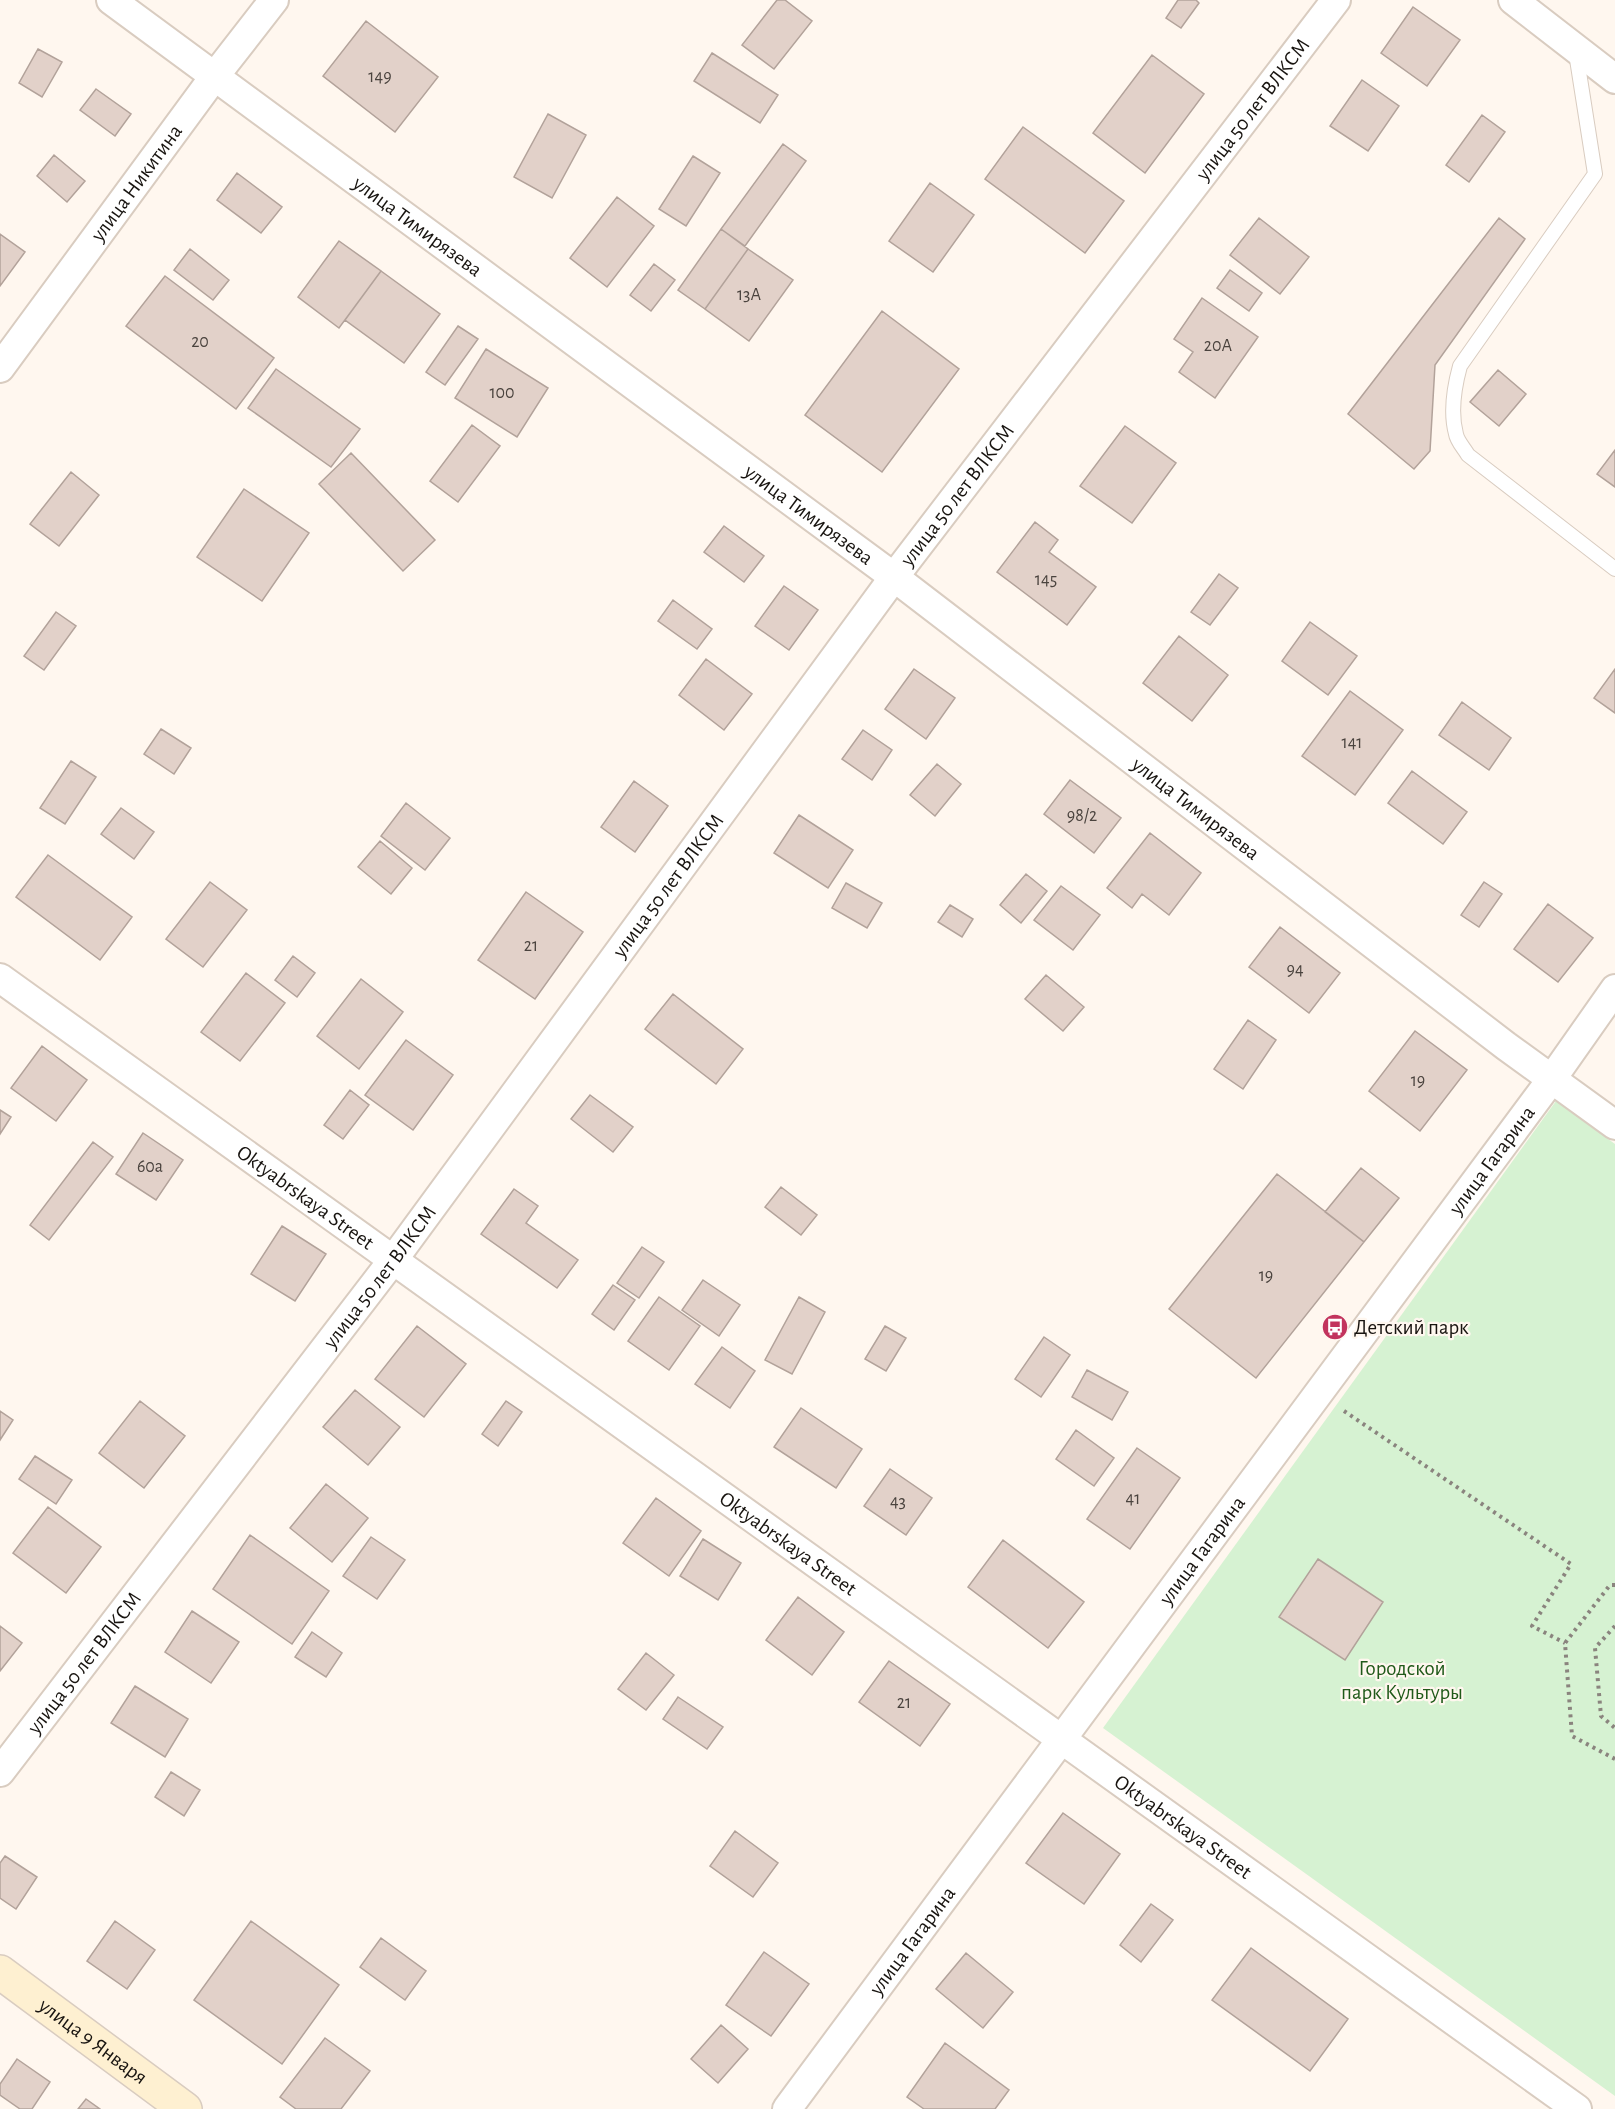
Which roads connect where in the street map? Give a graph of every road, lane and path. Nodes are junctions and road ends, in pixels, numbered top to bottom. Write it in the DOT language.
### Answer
graph roads {
  1 [pos="111,0"];
  2 [pos="274,0"];
  3 [pos="1336,0"];
  4 [pos="1513,0"];
  5 [pos="1576,49"];
  6 [pos="214,77"];
  7 [pos="1615,79"];
  8 [pos="0,368"];
  9 [pos="1615,569"];
  10 [pos="894,577"];
  11 [pos="0,978"];
  12 [pos="1615,989"];
  13 [pos="1551,1080"];
  14 [pos="1615,1125"];
  15 [pos="393,1260"];
  16 [pos="1336,1406"];
  17 [pos="1615,1585"];
  18 [pos="1615,1626"];
  19 [pos="1565,1643"];
  20 [pos="1615,1728"];
  21 [pos="1060,1739"];
  22 [pos="1615,1760"];
  23 [pos="0,1772"];
  24 [pos="0,1972"];
  25 [pos="185,2109"];
  26 [pos="787,2109"];
  27 [pos="1577,2109"];
  1 -- 6 [label="street, улица Тимирязева"];
  2 -- 6 [label="street, улица Никитина"];
  3 -- 10 [label="street, улица 50 лет ВЛКСМ"];
  4 -- 5 [label="street"];
  5 -- 7 [label="street"];
  5 -- 9 [label="lane"];
  6 -- 8 [label="street, улица Никитина"];
  6 -- 10 [label="street, улица Тимирязева"];
  10 -- 13 [label="street, улица Тимирязева"];
  10 -- 15 [label="street, улица 50 лет ВЛКСМ"];
  11 -- 15 [label="street, Oktyabrskaya Street"];
  12 -- 13 [label="street, улица Гагарина"];
  13 -- 14 [label="street, улица Тимирязева"];
  13 -- 21 [label="street, улица Гагарина"];
  15 -- 21 [label="street, Oktyabrskaya Street"];
  15 -- 23 [label="street, улица 50 лет ВЛКСМ"];
  16 -- 19 [label="path"];
  17 -- 19 [label="path"];
  18 -- 20 [label="path"];
  19 -- 22 [label="path"];
  21 -- 26 [label="street, улица Гагарина"];
  21 -- 27 [label="street, Oktyabrskaya Street"];
  24 -- 25 [label="main road, улица 9 Января"];
}
